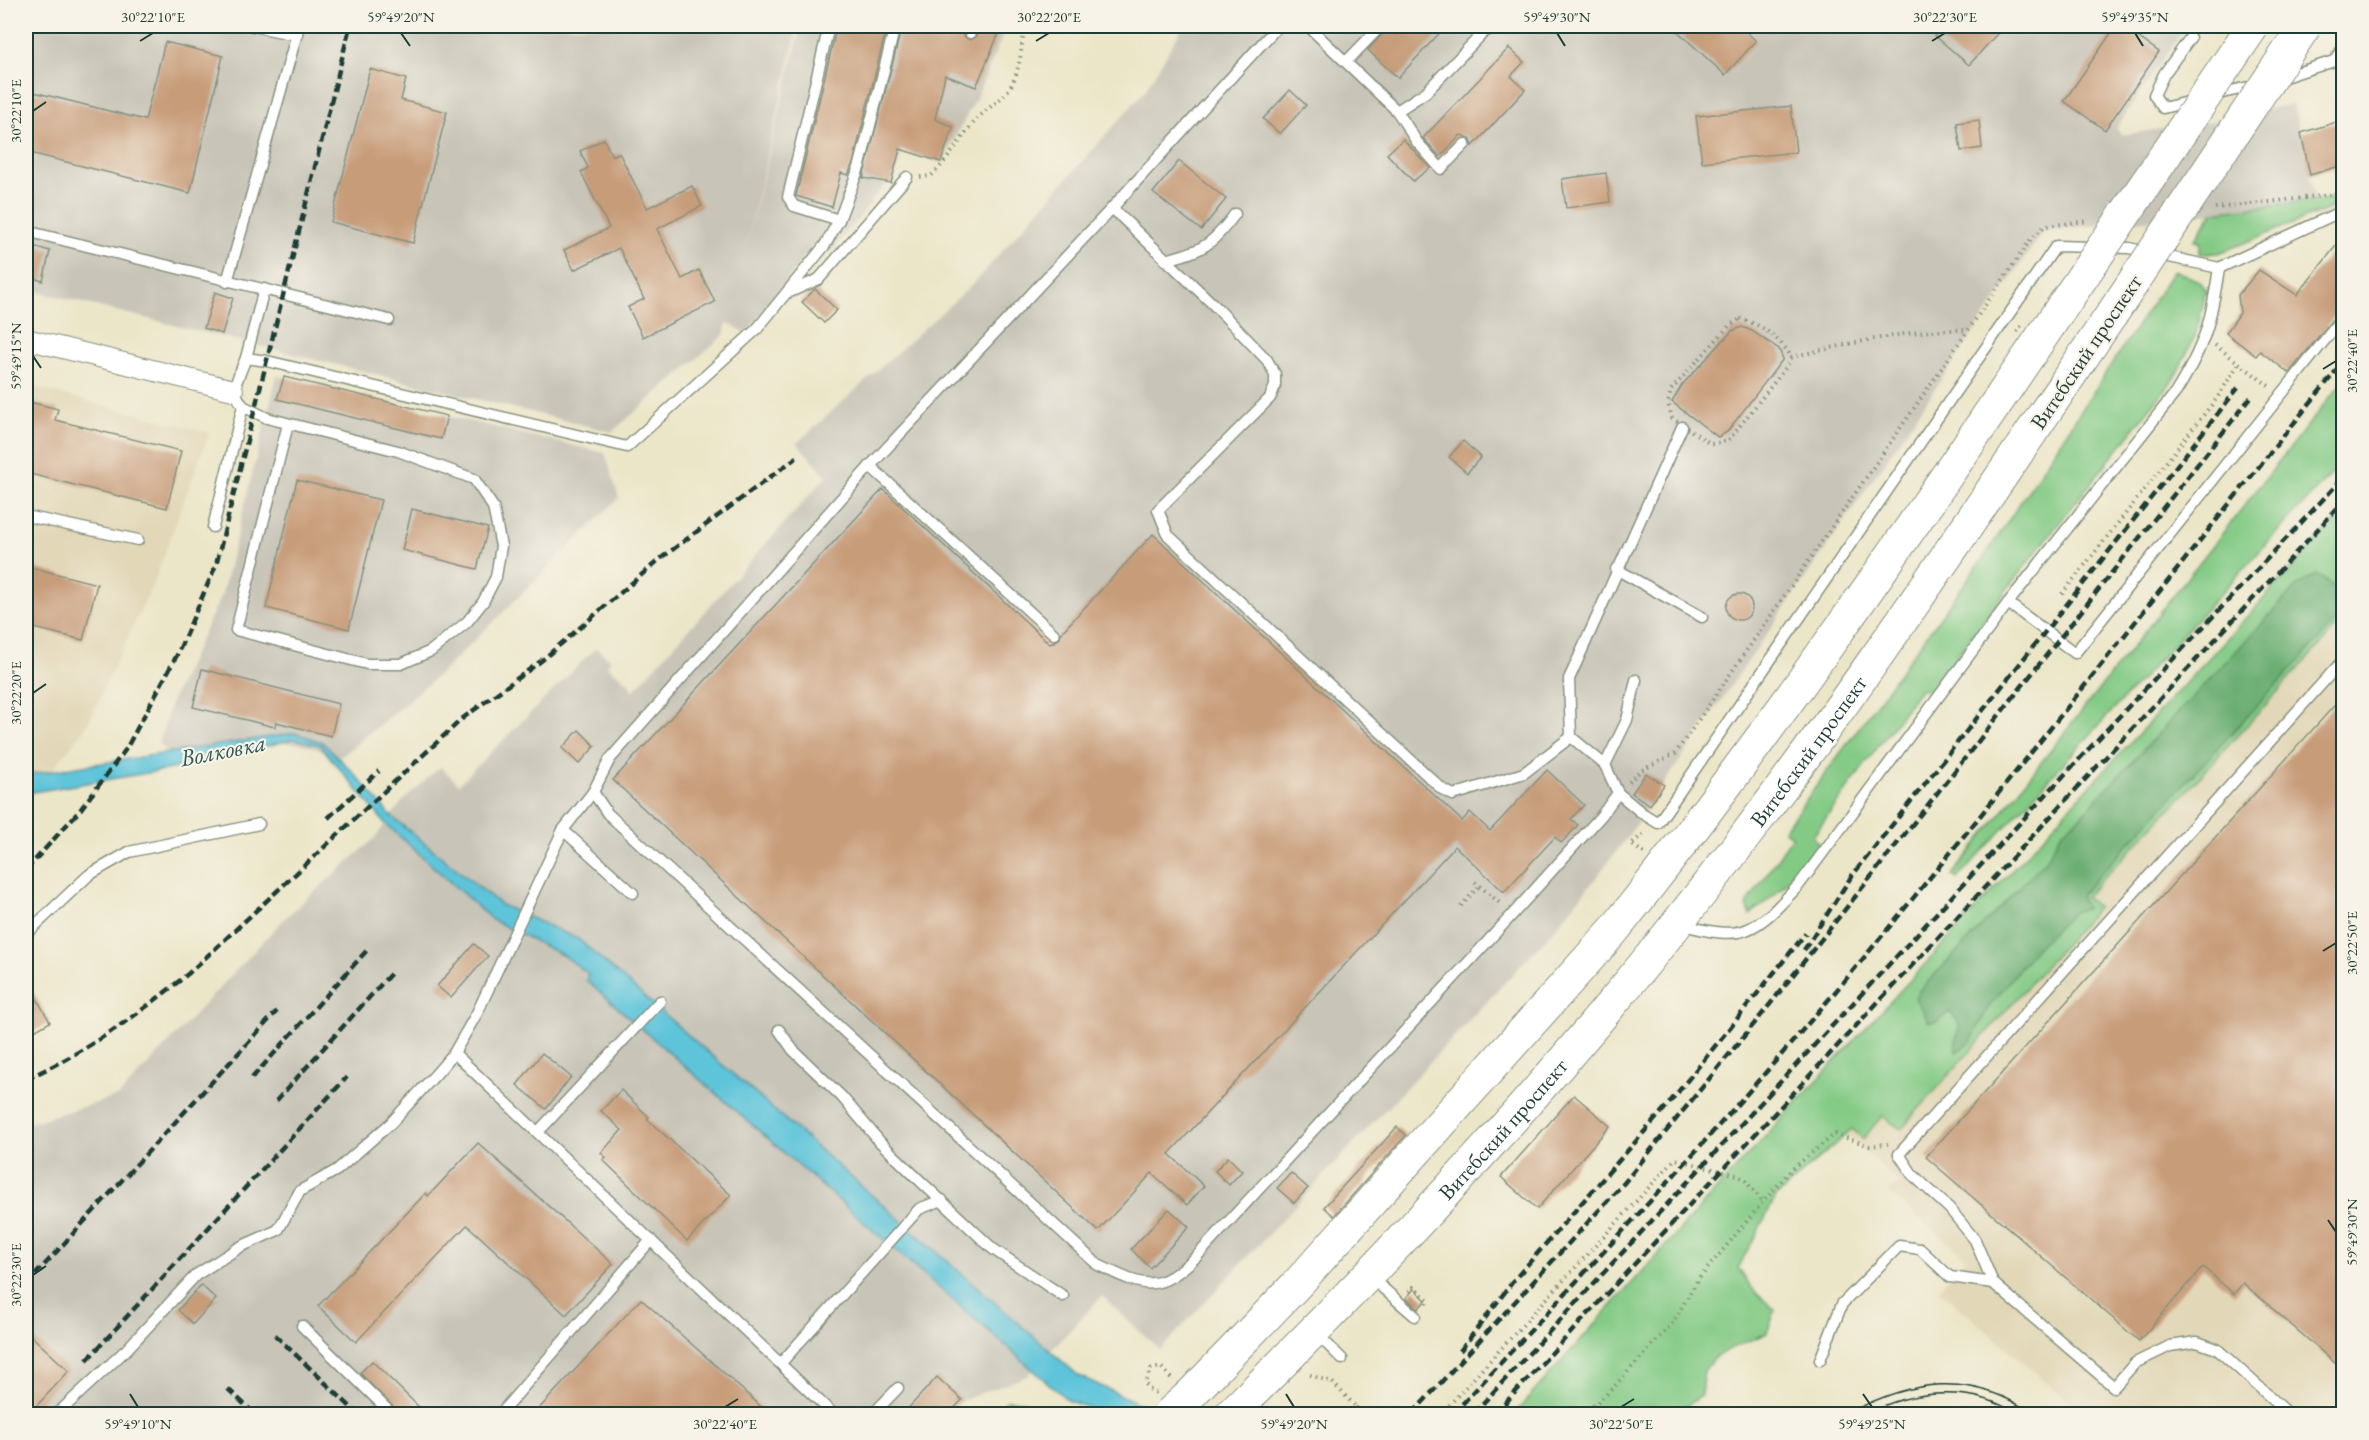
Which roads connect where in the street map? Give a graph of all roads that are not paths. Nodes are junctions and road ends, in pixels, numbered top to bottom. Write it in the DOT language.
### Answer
graph roads {
  1 [pos="252,26"];
  2 [pos="829,26"];
  3 [pos="895,26"];
  4 [pos="1278,26"];
  5 [pos="1308,26"];
  6 [pos="1494,26"];
  7 [pos="2253,26"];
  8 [pos="2305,26"];
  9 [pos="2343,26"];
  10 [pos="298,30"];
  11 [pos="2343,31"];
  12 [pos="1375,32"];
  13 [pos="2190,38"];
  14 [pos="2343,46"];
  15 [pos="1346,62"];
  16 [pos="1397,111"];
  17 [pos="1465,144"];
  18 [pos="907,177"];
  19 [pos="1112,208"];
  20 [pos="2343,210"];
  21 [pos="1235,214"];
  22 [pos="840,219"];
  23 [pos="26,231"];
  24 [pos="1166,260"];
  25 [pos="2219,268"];
  26 [pos="227,282"];
  27 [pos="264,289"];
  28 [pos="790,292"];
  29 [pos="2343,316"];
  30 [pos="389,320"];
  31 [pos="26,339"];
  32 [pos="246,358"];
  33 [pos="238,398"];
  34 [pos="288,424"];
  35 [pos="1682,427"];
  36 [pos="870,466"];
  37 [pos="26,516"];
  38 [pos="213,527"];
  39 [pos="138,540"];
  40 [pos="1616,569"];
  41 [pos="2008,603"];
  42 [pos="1702,617"];
  43 [pos="1053,634"];
  44 [pos="2343,659"];
  45 [pos="1636,680"];
  46 [pos="1571,737"];
  47 [pos="1605,765"];
  48 [pos="593,792"];
  49 [pos="1618,792"];
  50 [pos="259,824"];
  51 [pos="563,830"];
  52 [pos="633,893"];
  53 [pos="1678,923"];
  54 [pos="26,934"];
  55 [pos="660,1001"];
  56 [pos="780,1030"];
  57 [pos="454,1053"];
  58 [pos="538,1132"];
  59 [pos="942,1200"];
  60 [pos="651,1240"];
  61 [pos="1369,1275"];
  62 [pos="1993,1283"];
  63 [pos="1063,1296"];
  64 [pos="1415,1316"];
  65 [pos="302,1326"];
  66 [pos="1315,1331"];
  67 [pos="1342,1359"];
  68 [pos="1820,1360"];
  69 [pos="781,1363"];
  70 [pos="898,1388"];
  71 [pos="1180,1404"];
  72 [pos="57,1414"];
  73 [pos="392,1414"];
  74 [pos="500,1414"];
  75 [pos="833,1414"];
  76 [pos="873,1414"];
  77 [pos="1232,1414"];
  78 [pos="2289,1414"];
  1 -- 10 [label="lane"];
  2 -- 22 [label="lane"];
  3 -- 22 [label="lane"];
  4 -- 19 [label="lane"];
  5 -- 15 [label="lane"];
  6 -- 16 [label="lane"];
  7 -- 71 [label="main road, Витебский проспект, bridge"];
  8 -- 53 [label="main road, Витебский проспект, bridge"];
  9 -- 11 [label="lane"];
  10 -- 26 [label="lane"];
  12 -- 15 [label="lane"];
  13 -- 14 [label="lane"];
  15 -- 16 [label="lane"];
  16 -- 17 [label="lane"];
  18 -- 28 [label="lane"];
  19 -- 24 [label="lane"];
  19 -- 36 [label="lane"];
  20 -- 25 [label="lane"];
  21 -- 24 [label="lane"];
  22 -- 28 [label="lane"];
  23 -- 26 [label="lane"];
  24 -- 46 [label="lane"];
  25 -- 41 [label="lane"];
  25 -- 49 [label="lane"];
  26 -- 27 [label="lane"];
  27 -- 30 [label="lane"];
  27 -- 32 [label="lane"];
  28 -- 32 [label="lane"];
  29 -- 41 [label="lane"];
  31 -- 33 [label="street"];
  32 -- 33 [label="lane"];
  33 -- 34 [label="lane"];
  33 -- 38 [label="lane"];
  34 -- 34 [label="lane"];
  35 -- 40 [label="lane"];
  36 -- 43 [label="lane"];
  36 -- 48 [label="lane"];
  37 -- 39 [label="lane"];
  40 -- 42 [label="lane"];
  40 -- 46 [label="lane"];
  41 -- 53 [label="lane"];
  44 -- 62 [label="lane"];
  45 -- 47 [label="lane"];
  46 -- 47 [label="lane"];
  47 -- 49 [label="lane"];
  48 -- 49 [label="lane"];
  48 -- 51 [label="lane"];
  50 -- 54 [label="lane"];
  51 -- 52 [label="lane"];
  51 -- 57 [label="lane"];
  53 -- 61 [label="main road, Витебский проспект"];
  55 -- 58 [label="lane"];
  56 -- 59 [label="lane"];
  57 -- 58 [label="lane"];
  57 -- 72 [label="lane"];
  58 -- 60 [label="lane"];
  59 -- 63 [label="lane"];
  59 -- 69 [label="lane"];
  60 -- 69 [label="lane"];
  60 -- 74 [label="lane"];
  61 -- 64 [label="lane"];
  61 -- 66 [label="main road, Витебский проспект"];
  62 -- 68 [label="lane"];
  62 -- 78 [label="lane"];
  65 -- 73 [label="lane"];
  66 -- 67 [label="lane"];
  66 -- 77 [label="main road, Витебский проспект"];
  69 -- 75 [label="lane"];
  70 -- 76 [label="lane"];
}
